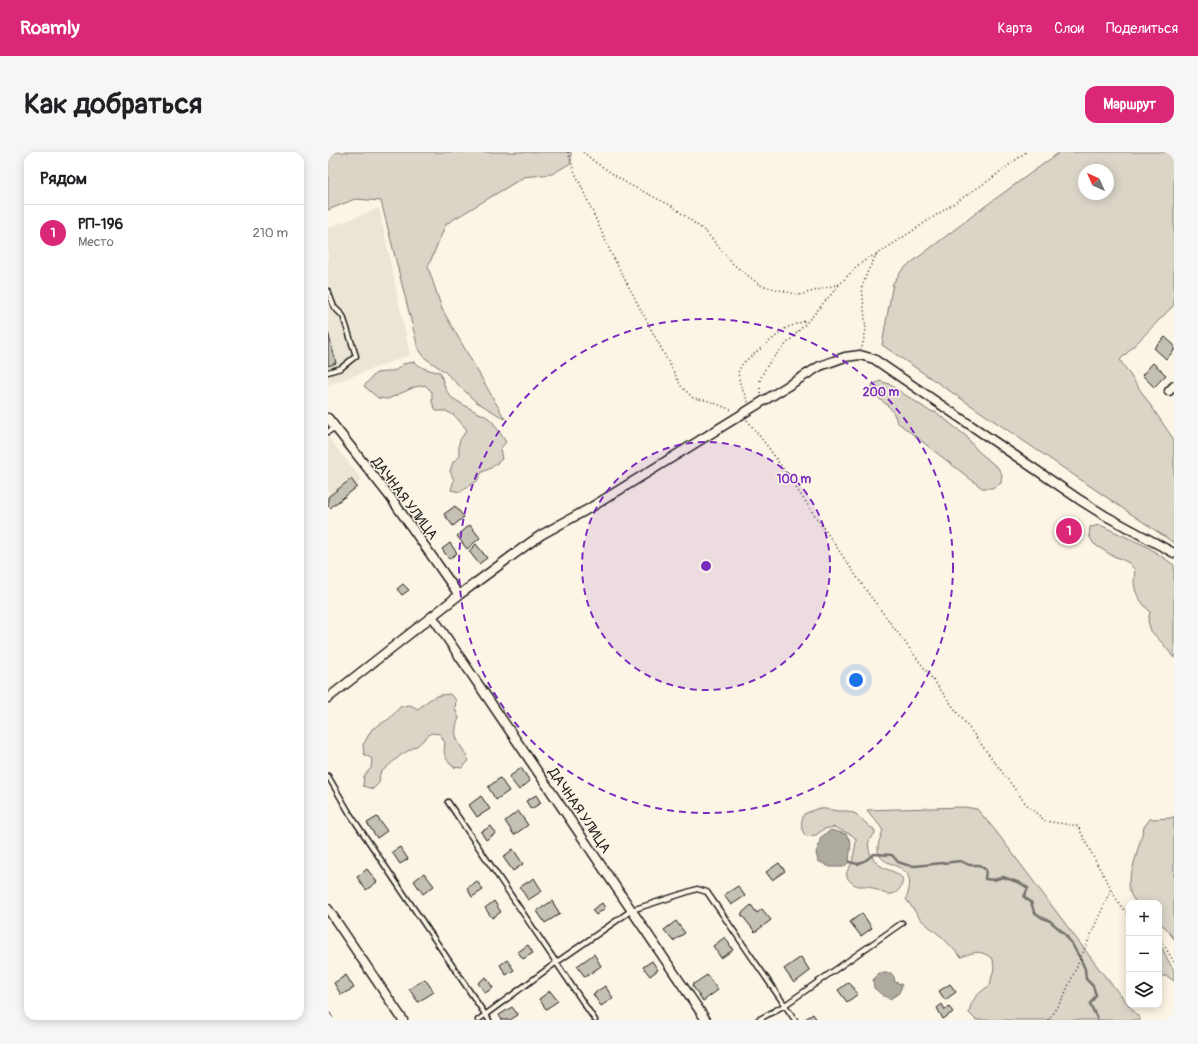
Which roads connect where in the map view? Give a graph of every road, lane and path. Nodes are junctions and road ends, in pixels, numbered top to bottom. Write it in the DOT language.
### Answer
graph roads {
  1 [pos="568,152"];
  2 [pos="583,152"];
  3 [pos="1026,152"];
  4 [pos="876,255"];
  5 [pos="840,284"];
  6 [pos="328,290"];
  7 [pos="809,320"];
  8 [pos="860,355"];
  9 [pos="328,372"];
  10 [pos="760,403"];
  11 [pos="751,408"];
  12 [pos="742,414"];
  13 [pos="328,418"];
  14 [pos="331,429"];
  15 [pos="1174,553"];
  16 [pos="459,595"];
  17 [pos="432,616"];
  18 [pos="328,698"];
  19 [pos="328,776"];
  20 [pos="448,802"];
  21 [pos="1111,889"];
  22 [pos="328,909"];
  23 [pos="632,910"];
  24 [pos="1126,912"];
  25 [pos="902,923"];
  26 [pos="1162,942"];
  27 [pos="556,962"];
  28 [pos="1174,962"];
  29 [pos="785,1005"];
  30 [pos="486,1015"];
  31 [pos="328,1016"];
  32 [pos="330,1020"];
  33 [pos="403,1020"];
  34 [pos="478,1020"];
  35 [pos="489,1020"];
  36 [pos="595,1020"];
  37 [pos="706,1020"];
  38 [pos="758,1020"];
  39 [pos="795,1020"];
  40 [pos="1048,1020"];
  1 -- 12 [label="path"];
  2 -- 5 [label="path"];
  3 -- 4 [label="path"];
  4 -- 5 [label="path"];
  4 -- 8 [label="path"];
  5 -- 7 [label="path"];
  6 -- 9 [label="lane"];
  7 -- 10 [label="path"];
  7 -- 11 [label="path"];
  8 -- 10 [label="street"];
  8 -- 15 [label="street"];
  10 -- 11 [label="street"];
  11 -- 12 [label="street"];
  12 -- 16 [label="street"];
  12 -- 21 [label="path"];
  13 -- 14 [label="street, ДАЧНАЯ УЛИЦА"];
  14 -- 16 [label="street, ДАЧНАЯ УЛИЦА"];
  16 -- 17 [label="street"];
  17 -- 18 [label="street"];
  17 -- 23 [label="street, ДАЧНАЯ УЛИЦА"];
  19 -- 30 [label="lane"];
  20 -- 27 [label="lane"];
  21 -- 24 [label="path"];
  21 -- 40 [label="path"];
  22 -- 33 [label="street"];
  23 -- 27 [label="lane"];
  23 -- 29 [label="lane"];
  23 -- 37 [label="street, ДАЧНАЯ УЛИЦА"];
  25 -- 29 [label="lane"];
  26 -- 28 [label="path"];
  27 -- 30 [label="lane"];
  27 -- 36 [label="lane"];
  29 -- 38 [label="lane"];
  29 -- 39 [label="lane"];
  30 -- 34 [label="lane"];
  30 -- 35 [label="lane"];
  31 -- 32 [label="lane"];
}
